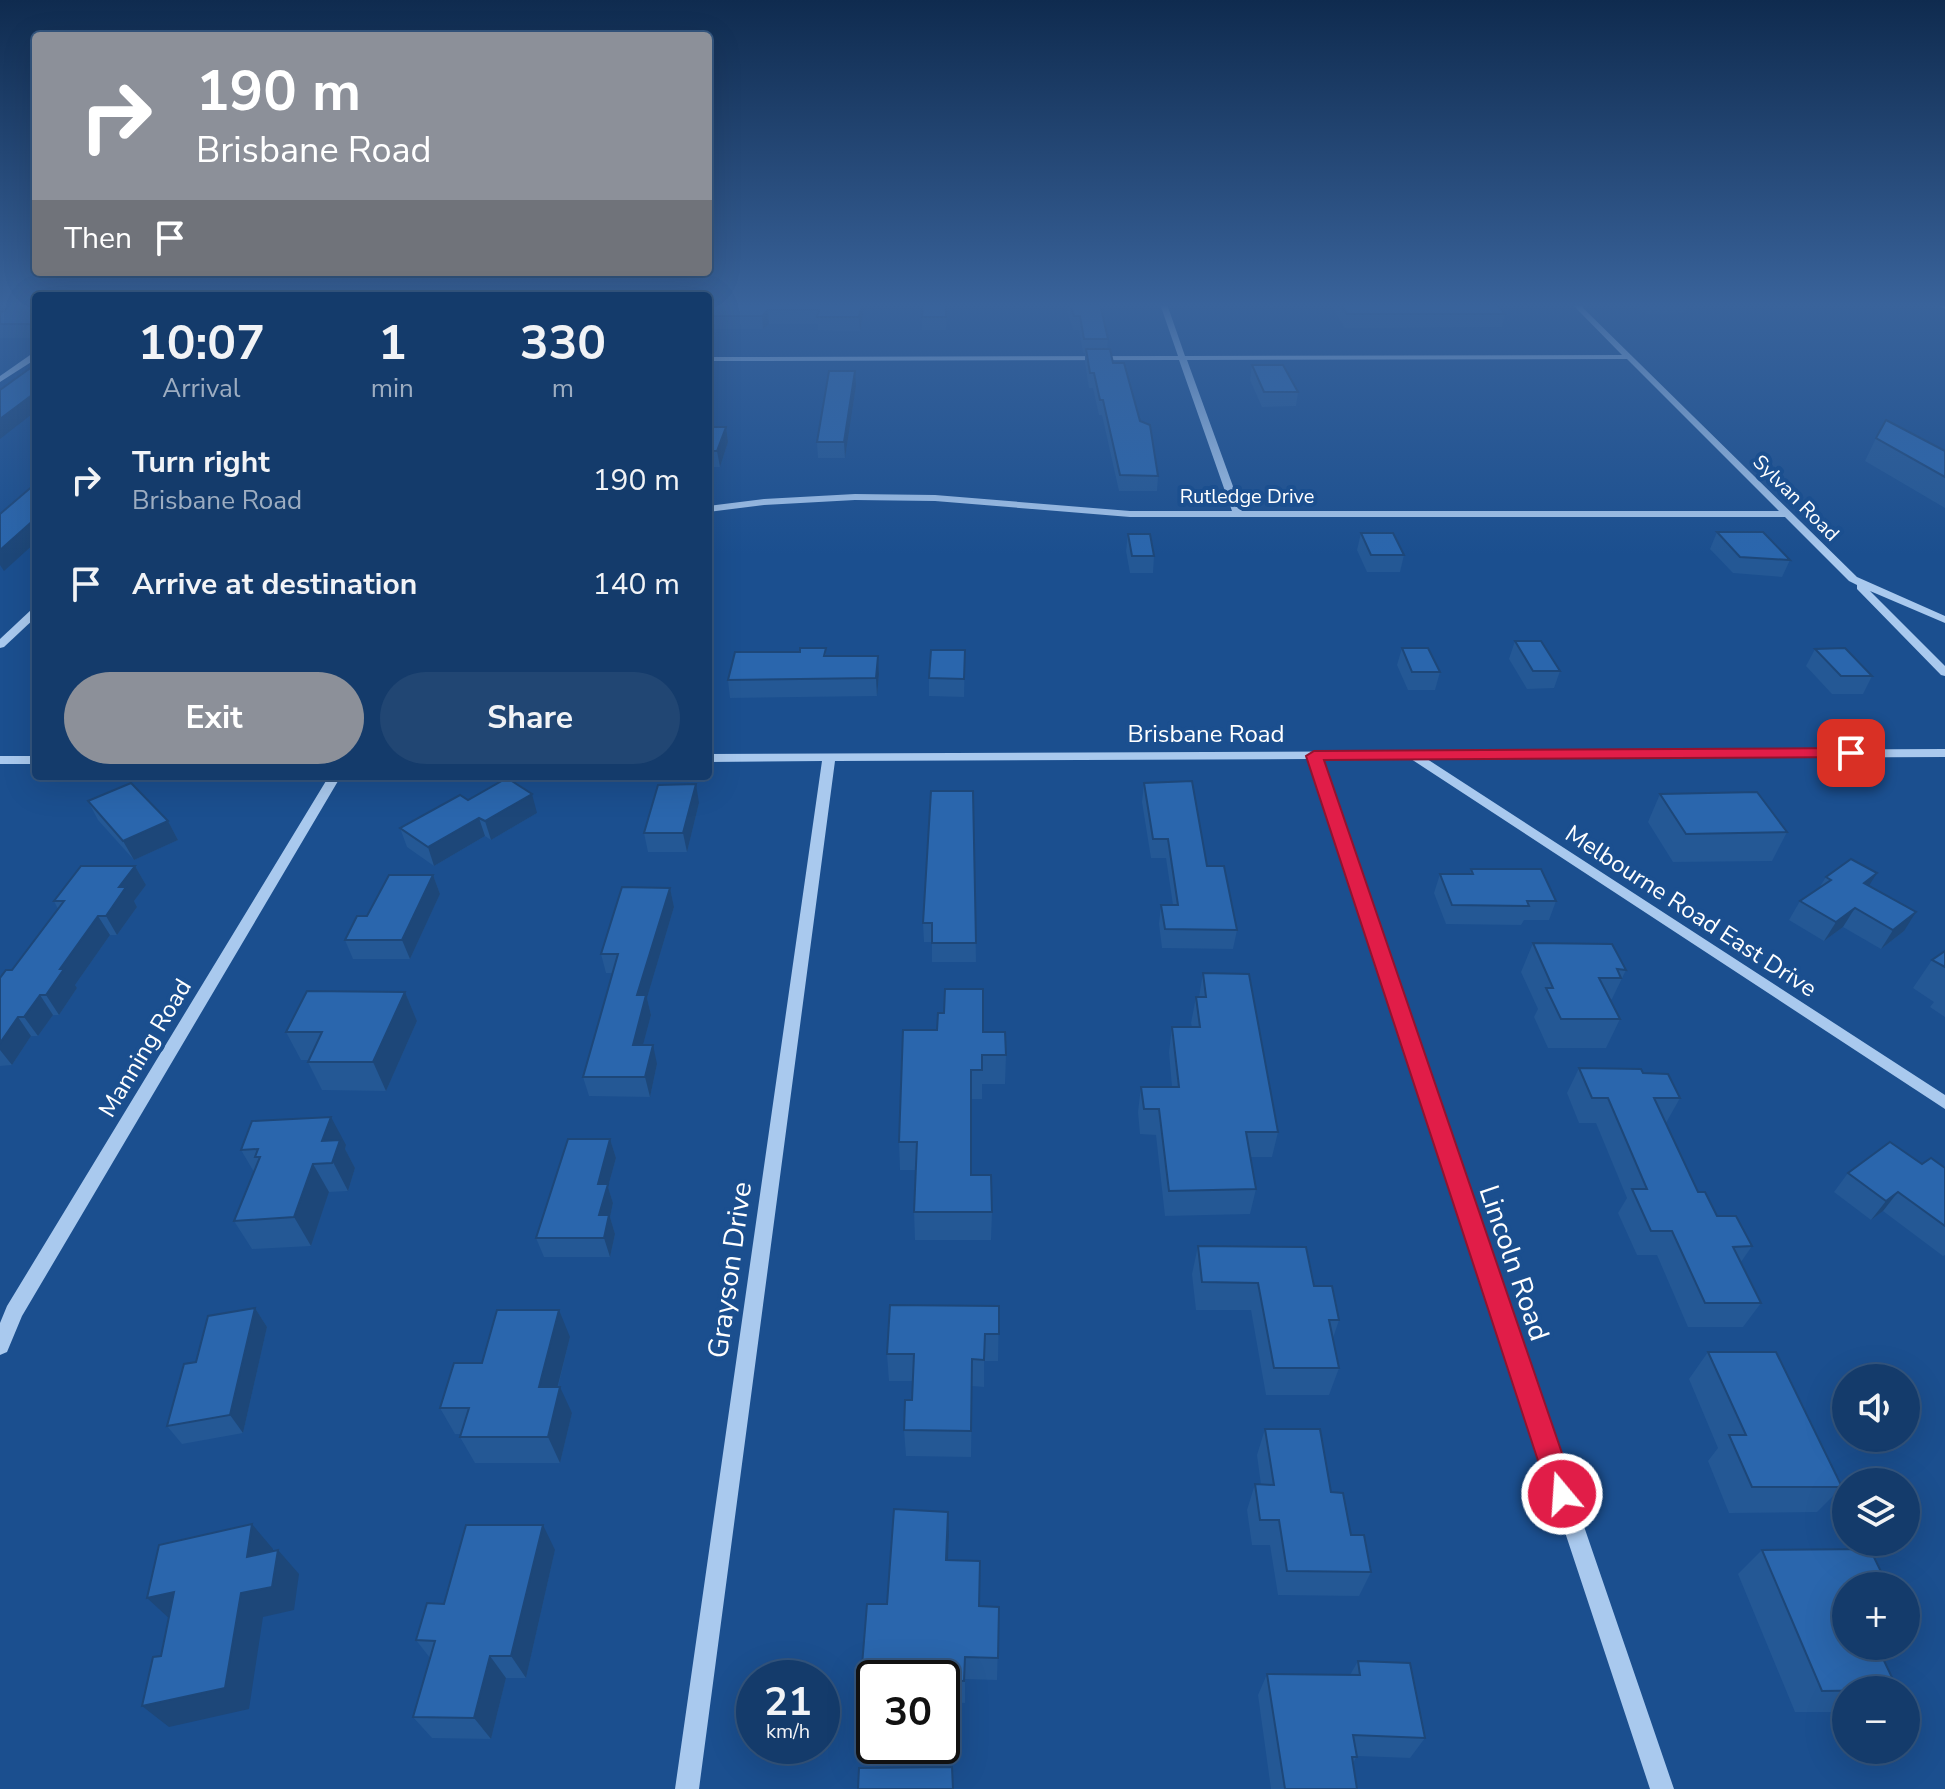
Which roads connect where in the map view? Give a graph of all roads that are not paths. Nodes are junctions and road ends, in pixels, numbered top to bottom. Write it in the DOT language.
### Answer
graph roads {
  1 [pos="1194,387"];
  2 [pos="1659,387"];
  3 [pos="712,509"];
  4 [pos="1238,514"];
  5 [pos="1787,514"];
  6 [pos="1853,579"];
  7 [pos="32,615"];
  8 [pos="1945,620"];
  9 [pos="0,645"];
  10 [pos="1945,673"];
  11 [pos="1945,753"];
  12 [pos="1412,755"];
  13 [pos="1314,756"];
  14 [pos="712,758"];
  15 [pos="829,758"];
  16 [pos="0,760"];
  17 [pos="32,760"];
  18 [pos="333,780"];
  19 [pos="1945,1103"];
  20 [pos="0,1346"];
  21 [pos="687,1789"];
  22 [pos="1662,1789"];
  1 -- 4 [label="street"];
  2 -- 5 [label="street, Sylvan Road"];
  3 -- 4 [label="street, Rutledge Drive"];
  4 -- 5 [label="street, Rutledge Drive"];
  5 -- 6 [label="street, Sylvan Road"];
  6 -- 8 [label="street, Sylvan Road"];
  6 -- 10 [label="street"];
  7 -- 9 [label="street"];
  11 -- 12 [label="street, Brisbane Road"];
  12 -- 13 [label="street, Brisbane Road"];
  12 -- 19 [label="street, Melbourne Road East Drive"];
  13 -- 15 [label="street, Brisbane Road"];
  13 -- 22 [label="street, Lincoln Road"];
  14 -- 15 [label="street, Brisbane Road"];
  15 -- 21 [label="street, Grayson Drive"];
  16 -- 17 [label="street"];
  18 -- 20 [label="street, Manning Road"];
}
